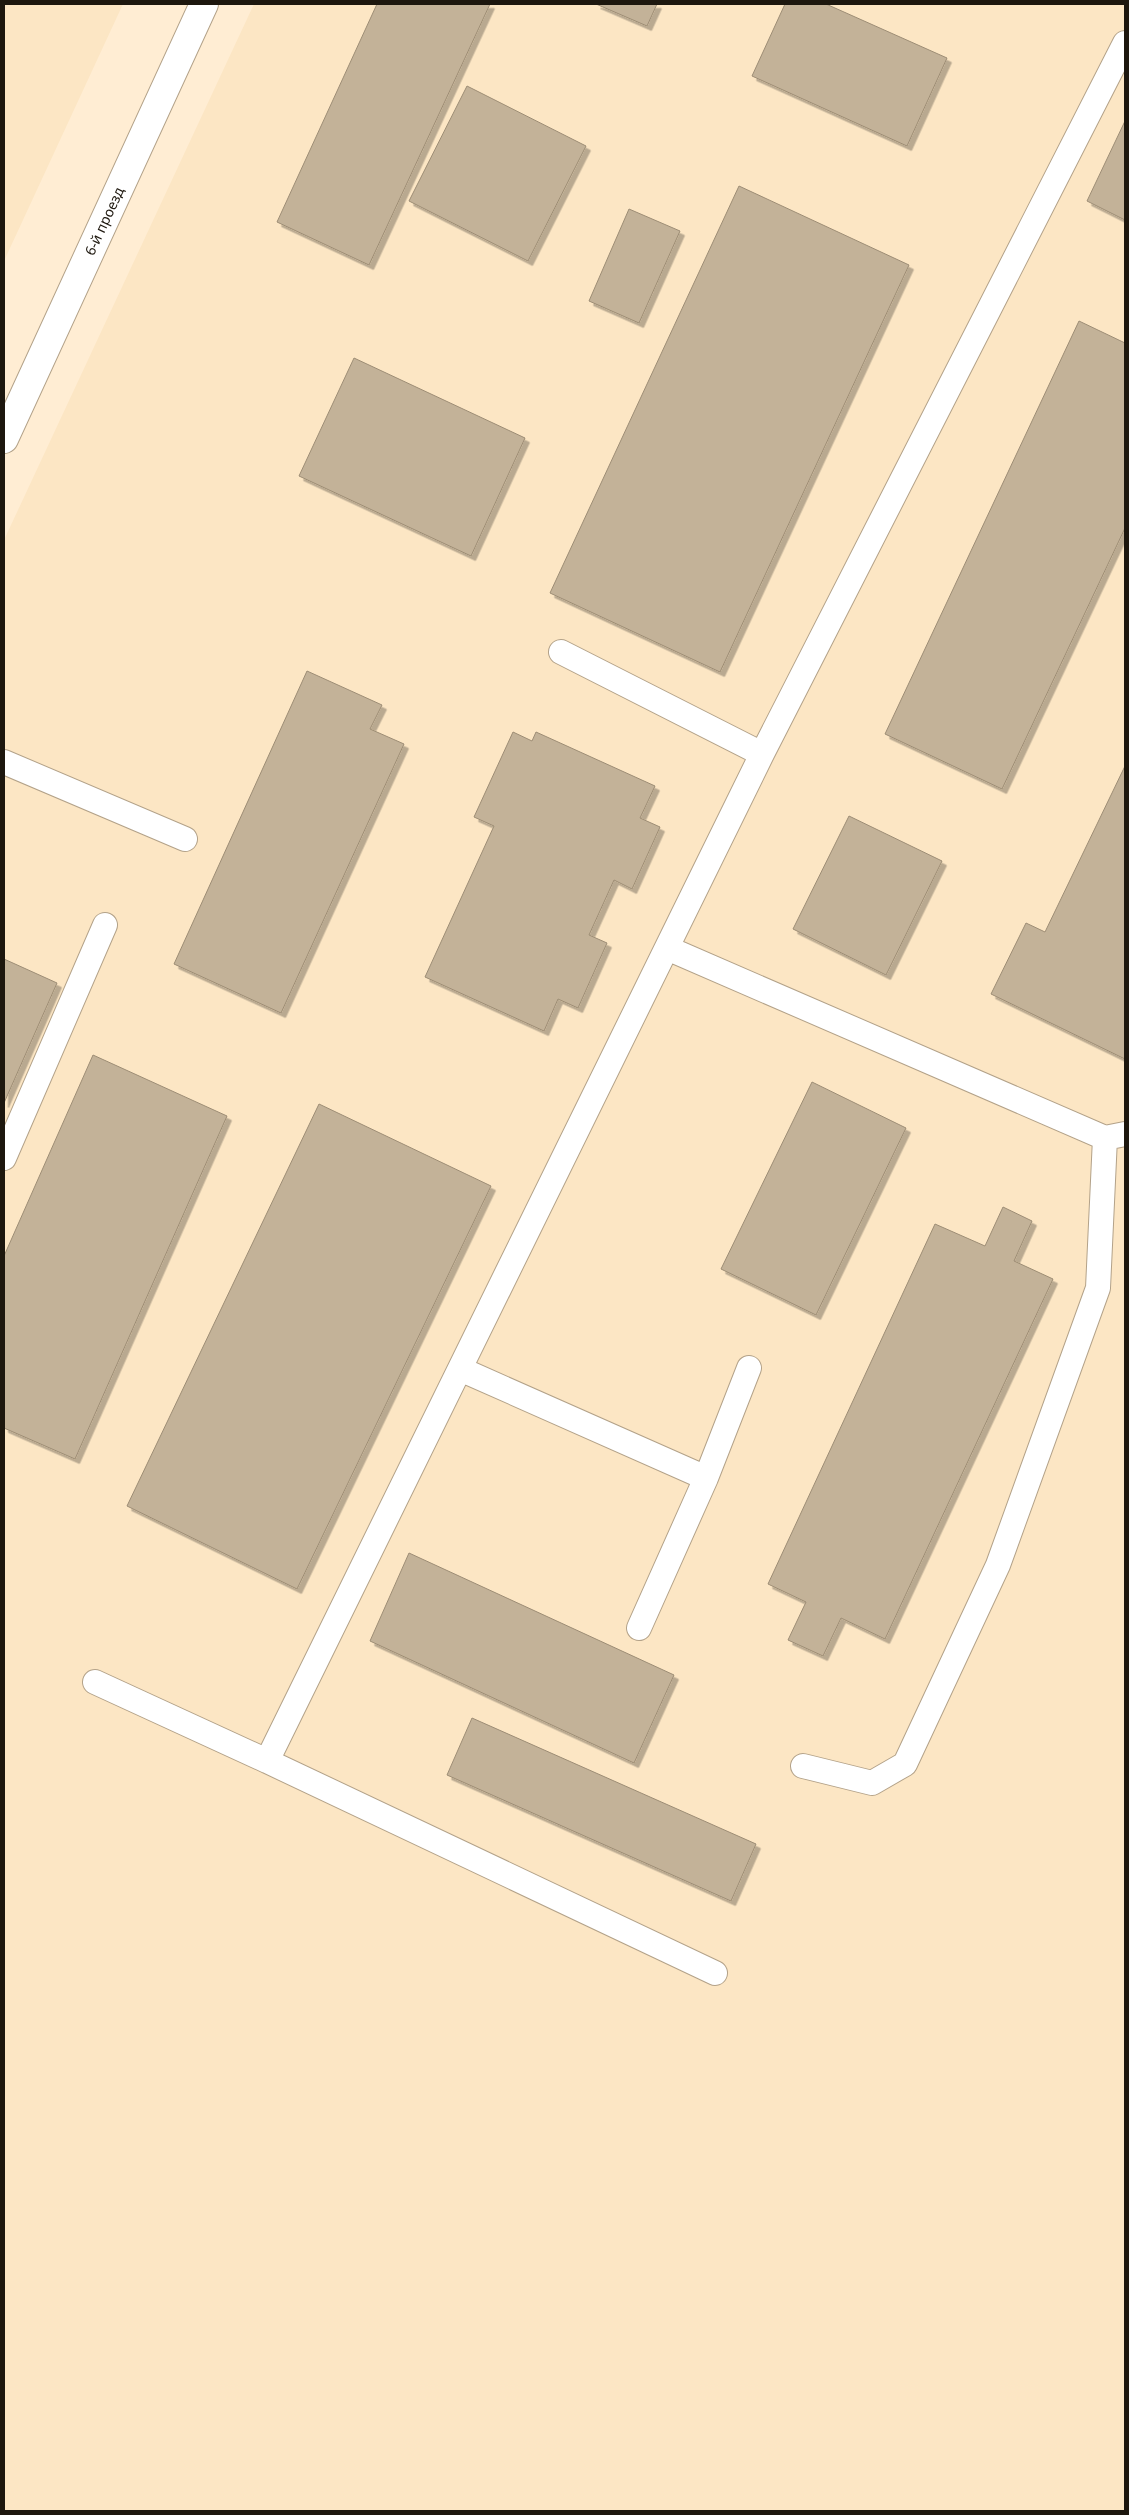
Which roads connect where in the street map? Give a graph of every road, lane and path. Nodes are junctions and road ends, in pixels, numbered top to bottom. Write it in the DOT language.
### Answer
graph roads {
  1 [pos="204,4"];
  2 [pos="1125,43"];
  3 [pos="4,439"];
  4 [pos="561,652"];
  5 [pos="762,754"];
  6 [pos="4,762"];
  7 [pos="185,838"];
  8 [pos="105,925"];
  9 [pos="667,948"];
  10 [pos="1115,1136"];
  11 [pos="4,1158"];
  12 [pos="750,1368"];
  13 [pos="460,1369"];
  14 [pos="706,1478"];
  15 [pos="640,1628"];
  16 [pos="95,1682"];
  17 [pos="267,1761"];
  18 [pos="803,1766"];
  19 [pos="715,1973"];
  1 -- 3 [label="street, 6-й проезд"];
  2 -- 5 [label="lane"];
  4 -- 5 [label="lane"];
  5 -- 9 [label="lane"];
  6 -- 7 [label="lane"];
  8 -- 11 [label="lane"];
  9 -- 10 [label="lane"];
  9 -- 13 [label="lane"];
  10 -- 18 [label="lane"];
  12 -- 14 [label="lane"];
  13 -- 14 [label="lane"];
  13 -- 17 [label="lane"];
  14 -- 15 [label="lane"];
  16 -- 17 [label="lane"];
  17 -- 19 [label="lane"];
}
